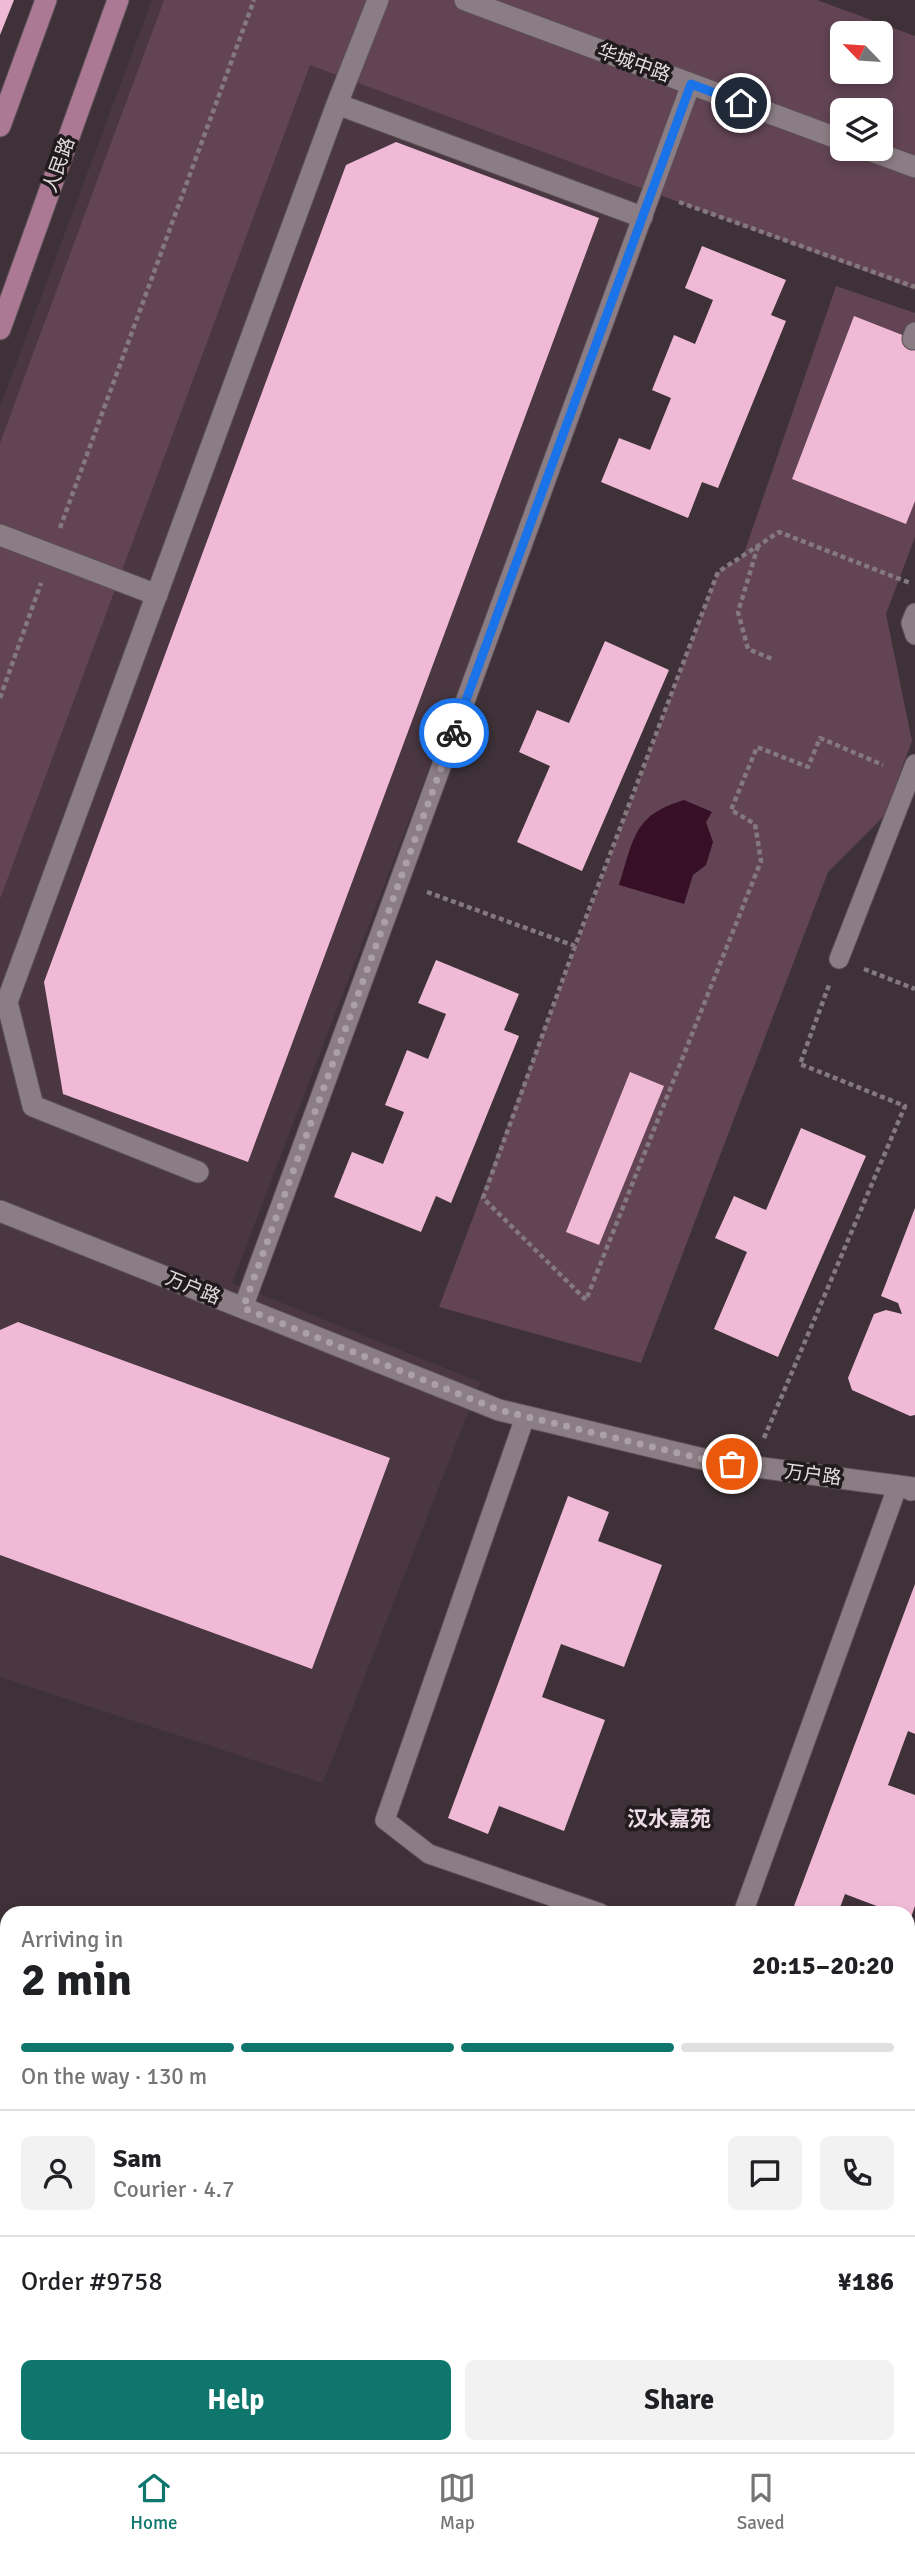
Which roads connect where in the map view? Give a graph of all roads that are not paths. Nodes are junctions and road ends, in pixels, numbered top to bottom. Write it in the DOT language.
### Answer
graph roads {
  1 [pos="46,0"];
  2 [pos="118,0"];
  3 [pos="378,0"];
  4 [pos="465,0"];
  5 [pos="691,84"];
  6 [pos="337,104"];
  7 [pos="0,126"];
  8 [pos="830,136"];
  9 [pos="893,159"];
  10 [pos="915,167"];
  11 [pos="642,218"];
  12 [pos="0,330"];
  13 [pos="0,535"];
  14 [pos="156,595"];
  15 [pos="915,613"];
  16 [pos="915,635"];
  17 [pos="913,770"];
  18 [pos="839,959"];
  19 [pos="198,1172"];
  20 [pos="0,1211"];
  21 [pos="243,1308"];
  22 [pos="525,1417"];
  23 [pos="910,1489"];
  24 [pos="580,1906"];
  25 [pos="746,1906"];
  1 -- 7 [label="main road"];
  2 -- 12 [label="main road, 人民路"];
  3 -- 6 [label="street"];
  4 -- 5 [label="street, 华城中路"];
  5 -- 8 [label="street, 华城中路"];
  5 -- 11 [label="lane"];
  6 -- 11 [label="street"];
  6 -- 14 [label="street"];
  9 -- 10 [label="street"];
  11 -- 21 [label="lane"];
  13 -- 14 [label="street"];
  14 -- 19 [label="street"];
  15 -- 16 [label="lane"];
  17 -- 18 [label="lane"];
  20 -- 21 [label="street, 万户路"];
  21 -- 22 [label="street, 万户路"];
  22 -- 23 [label="street, 万户路"];
  22 -- 24 [label="lane"];
  23 -- 25 [label="lane"];
}
